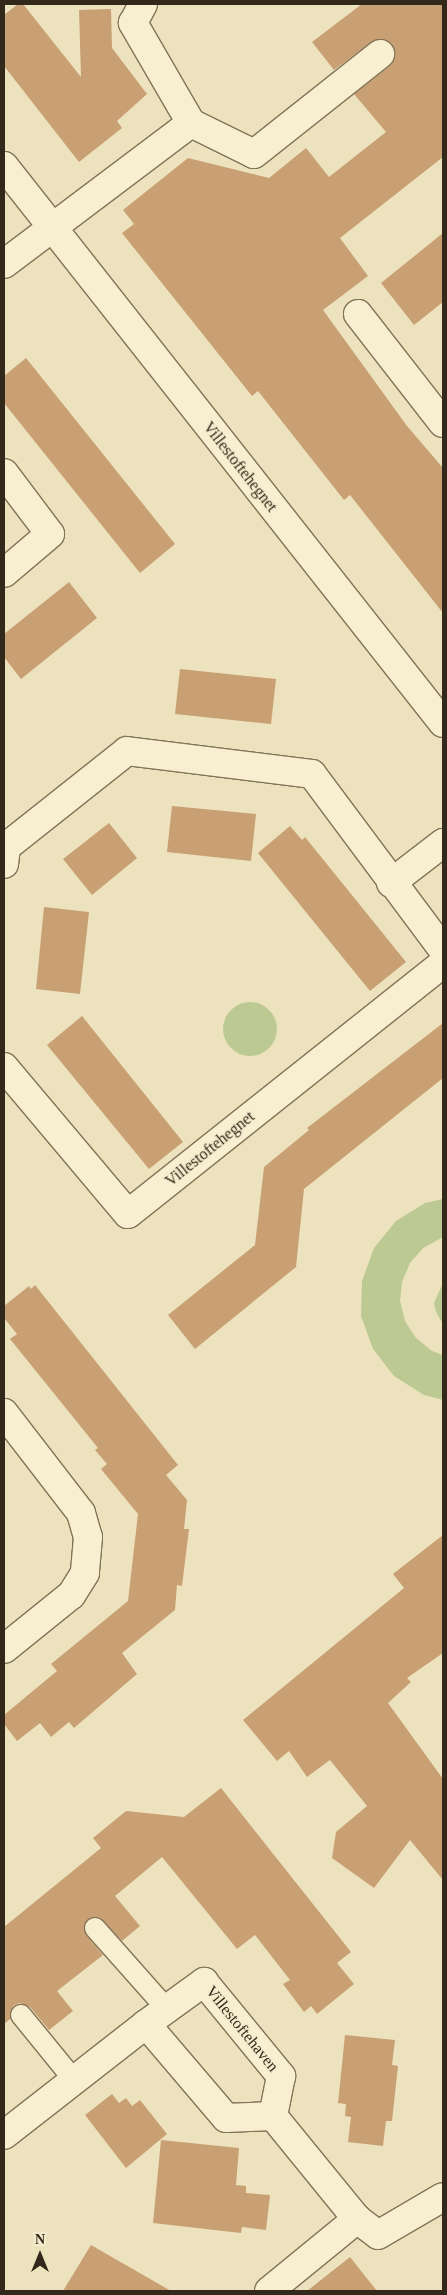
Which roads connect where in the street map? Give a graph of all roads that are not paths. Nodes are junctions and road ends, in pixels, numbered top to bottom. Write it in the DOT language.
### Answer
graph roads {
  1 [pos="143,4"];
  2 [pos="380,54"];
  3 [pos="191,122"];
  4 [pos="4,166"];
  5 [pos="51,227"];
  6 [pos="4,264"];
  7 [pos="358,314"];
  8 [pos="443,423"];
  9 [pos="4,473"];
  10 [pos="4,573"];
  11 [pos="439,708"];
  12 [pos="443,843"];
  13 [pos="4,864"];
  14 [pos="391,883"];
  15 [pos="443,950"];
  16 [pos="443,963"];
  17 [pos="4,1067"];
  18 [pos="4,1413"];
  19 [pos="13,1441"];
  20 [pos="4,1649"];
  21 [pos="95,1928"];
  22 [pos="21,2015"];
  23 [pos="156,2016"];
  24 [pos="74,2080"];
  25 [pos="274,2116"];
  26 [pos="4,2135"];
  27 [pos="443,2198"];
  28 [pos="357,2219"];
  29 [pos="269,2291"];
  1 -- 3 [label="street"];
  2 -- 3 [label="street"];
  3 -- 5 [label="street"];
  4 -- 5 [label="street, Villestoftehegnet"];
  5 -- 6 [label="street"];
  5 -- 11 [label="street, Villestoftehegnet"];
  7 -- 8 [label="street"];
  9 -- 10 [label="street"];
  12 -- 14 [label="street"];
  13 -- 14 [label="street"];
  14 -- 15 [label="street"];
  16 -- 17 [label="street, Villestoftehegnet"];
  18 -- 19 [label="street"];
  19 -- 20 [label="street"];
  21 -- 23 [label="lane"];
  22 -- 24 [label="lane"];
  23 -- 24 [label="street, Villestoftehaven"];
  23 -- 25 [label="street"];
  23 -- 25 [label="street, Villestoftehaven"];
  24 -- 26 [label="street, Villestoftehaven"];
  25 -- 28 [label="street"];
  27 -- 28 [label="street"];
  28 -- 29 [label="street"];
}
